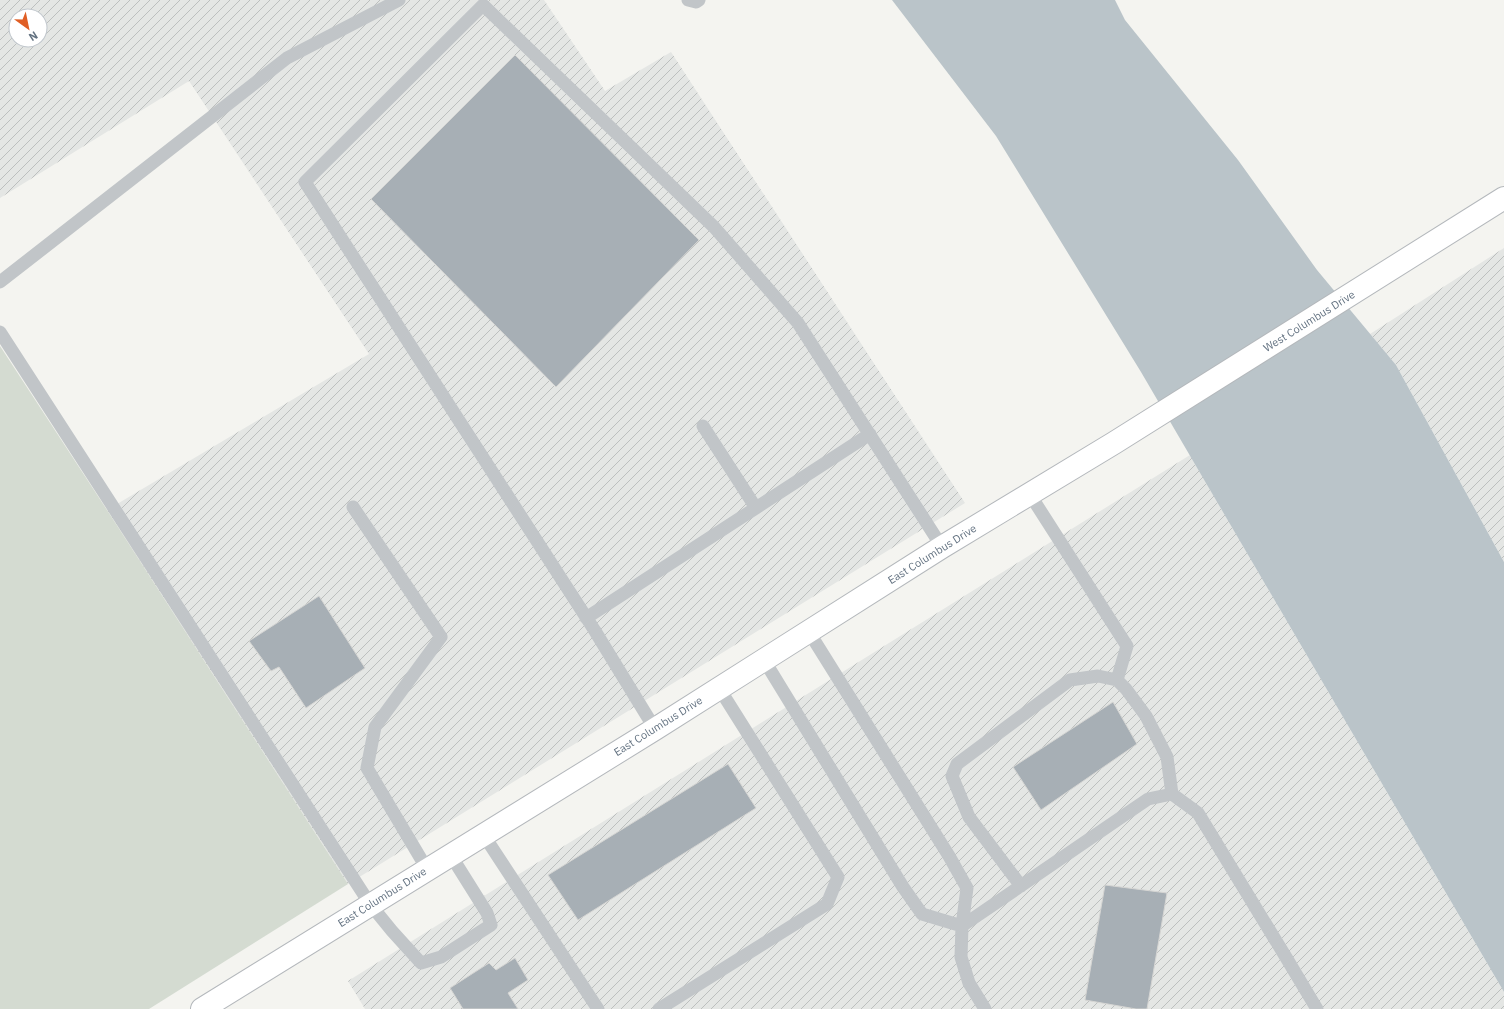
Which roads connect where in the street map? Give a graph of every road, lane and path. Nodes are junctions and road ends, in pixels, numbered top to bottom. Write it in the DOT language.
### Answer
graph roads {
  1 [pos="399,0"];
  2 [pos="688,0"];
  3 [pos="699,0"];
  4 [pos="1504,198"];
  5 [pos="0,282"];
  6 [pos="0,332"];
  7 [pos="703,426"];
  8 [pos="870,434"];
  9 [pos="1114,443"];
  10 [pos="1028,493"];
  11 [pos="353,507"];
  12 [pos="756,508"];
  13 [pos="942,547"];
  14 [pos="586,618"];
  15 [pos="809,632"];
  16 [pos="764,660"];
  17 [pos="1117,680"];
  18 [pos="719,688"];
  19 [pos="655,729"];
  20 [pos="1172,794"];
  21 [pos="483,834"];
  22 [pos="450,854"];
  23 [pos="427,869"];
  24 [pos="1021,886"];
  25 [pos="370,904"];
  26 [pos="962,926"];
  27 [pos="213,1006"];
  28 [pos="598,1009"];
  29 [pos="659,1009"];
  30 [pos="985,1009"];
  31 [pos="1317,1009"];
  1 -- 5 [label="lane"];
  2 -- 3 [label="lane"];
  4 -- 9 [label="main road, West Columbus Drive"];
  6 -- 25 [label="lane"];
  7 -- 12 [label="lane"];
  8 -- 12 [label="lane"];
  8 -- 13 [label="lane"];
  8 -- 14 [label="lane"];
  9 -- 10 [label="main road, East Columbus Drive"];
  10 -- 13 [label="main road, East Columbus Drive"];
  10 -- 17 [label="lane"];
  11 -- 23 [label="lane"];
  12 -- 14 [label="lane"];
  13 -- 15 [label="main road, East Columbus Drive"];
  14 -- 19 [label="lane"];
  15 -- 16 [label="main road, East Columbus Drive"];
  15 -- 26 [label="lane"];
  16 -- 18 [label="main road, East Columbus Drive"];
  16 -- 26 [label="lane"];
  17 -- 20 [label="lane"];
  17 -- 24 [label="lane"];
  18 -- 19 [label="main road, East Columbus Drive"];
  18 -- 29 [label="lane"];
  19 -- 21 [label="main road, East Columbus Drive"];
  20 -- 24 [label="lane"];
  20 -- 31 [label="lane"];
  21 -- 22 [label="main road, East Columbus Drive"];
  21 -- 28 [label="lane"];
  22 -- 23 [label="main road, East Columbus Drive"];
  22 -- 25 [label="lane"];
  23 -- 25 [label="main road, East Columbus Drive"];
  24 -- 26 [label="lane"];
  25 -- 27 [label="main road, East Columbus Drive"];
  26 -- 30 [label="lane"];
}
